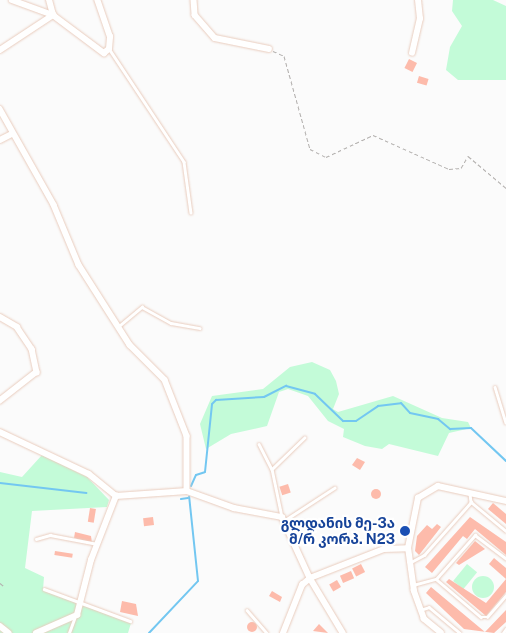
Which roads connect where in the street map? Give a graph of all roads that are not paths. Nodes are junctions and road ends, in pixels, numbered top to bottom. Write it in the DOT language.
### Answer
graph roads {
  1 [pos="12,0"];
  2 [pos="48,0"];
  3 [pos="97,0"];
  4 [pos="194,0"];
  5 [pos="418,0"];
  6 [pos="53,14"];
  7 [pos="109,49"];
  8 [pos="0,50"];
  9 [pos="269,50"];
  10 [pos="412,53"];
  11 [pos="0,109"];
  12 [pos="12,134"];
  13 [pos="0,140"];
  14 [pos="191,213"];
  15 [pos="0,317"];
  16 [pos="118,327"];
  17 [pos="200,328"];
  18 [pos="495,388"];
  19 [pos="0,400"];
  20 [pos="506,422"];
  21 [pos="0,432"];
  22 [pos="304,438"];
  23 [pos="259,444"];
  24 [pos="272,469"];
  25 [pos="334,488"];
  26 [pos="187,491"];
  27 [pos="470,491"];
  28 [pos="116,496"];
  29 [pos="506,501"];
  30 [pos="471,502"];
  31 [pos="283,519"];
  32 [pos="506,531"];
  33 [pos="36,539"];
  34 [pos="97,544"];
  35 [pos="408,548"];
  36 [pos="506,558"];
  37 [pos="410,562"];
  38 [pos="310,578"];
  39 [pos="436,579"];
  40 [pos="413,585"];
  41 [pos="44,588"];
  42 [pos="506,595"];
  43 [pos="80,602"];
  44 [pos="247,610"];
  45 [pos="419,610"];
  46 [pos="74,619"];
  47 [pos="130,621"];
  48 [pos="0,626"];
  49 [pos="506,629"];
  50 [pos="340,632"];
  51 [pos="9,633"];
  52 [pos="36,633"];
  53 [pos="69,633"];
  54 [pos="267,633"];
  55 [pos="283,633"];
  56 [pos="441,633"];
  57 [pos="460,633"];
  58 [pos="503,633"];
  1 -- 6 [label="street"];
  2 -- 6 [label="street"];
  3 -- 7 [label="street"];
  4 -- 9 [label="street"];
  5 -- 10 [label="street"];
  6 -- 7 [label="street"];
  6 -- 8 [label="street"];
  7 -- 14 [label="lane"];
  11 -- 12 [label="street"];
  12 -- 13 [label="street"];
  12 -- 16 [label="street"];
  15 -- 19 [label="street"];
  16 -- 17 [label="lane"];
  16 -- 26 [label="street"];
  18 -- 20 [label="lane"];
  21 -- 28 [label="street"];
  22 -- 24 [label="lane"];
  23 -- 24 [label="lane"];
  24 -- 31 [label="lane"];
  25 -- 31 [label="lane"];
  26 -- 28 [label="street"];
  26 -- 31 [label="street"];
  27 -- 29 [label="street"];
  27 -- 30 [label="lane"];
  27 -- 35 [label="street"];
  28 -- 34 [label="street"];
  30 -- 32 [label="lane"];
  30 -- 37 [label="lane"];
  31 -- 38 [label="street"];
  33 -- 34 [label="lane"];
  34 -- 43 [label="street"];
  35 -- 37 [label="street"];
  35 -- 38 [label="street"];
  36 -- 39 [label="lane"];
  37 -- 40 [label="street"];
  38 -- 50 [label="street"];
  38 -- 55 [label="street"];
  39 -- 40 [label="lane"];
  39 -- 42 [label="lane"];
  40 -- 45 [label="street"];
  41 -- 43 [label="lane"];
  43 -- 46 [label="street"];
  43 -- 47 [label="lane"];
  44 -- 54 [label="lane"];
  45 -- 56 [label="street"];
  45 -- 57 [label="lane"];
  46 -- 52 [label="street"];
  46 -- 53 [label="lane"];
  48 -- 51 [label="street"];
  49 -- 58 [label="lane"];
}
